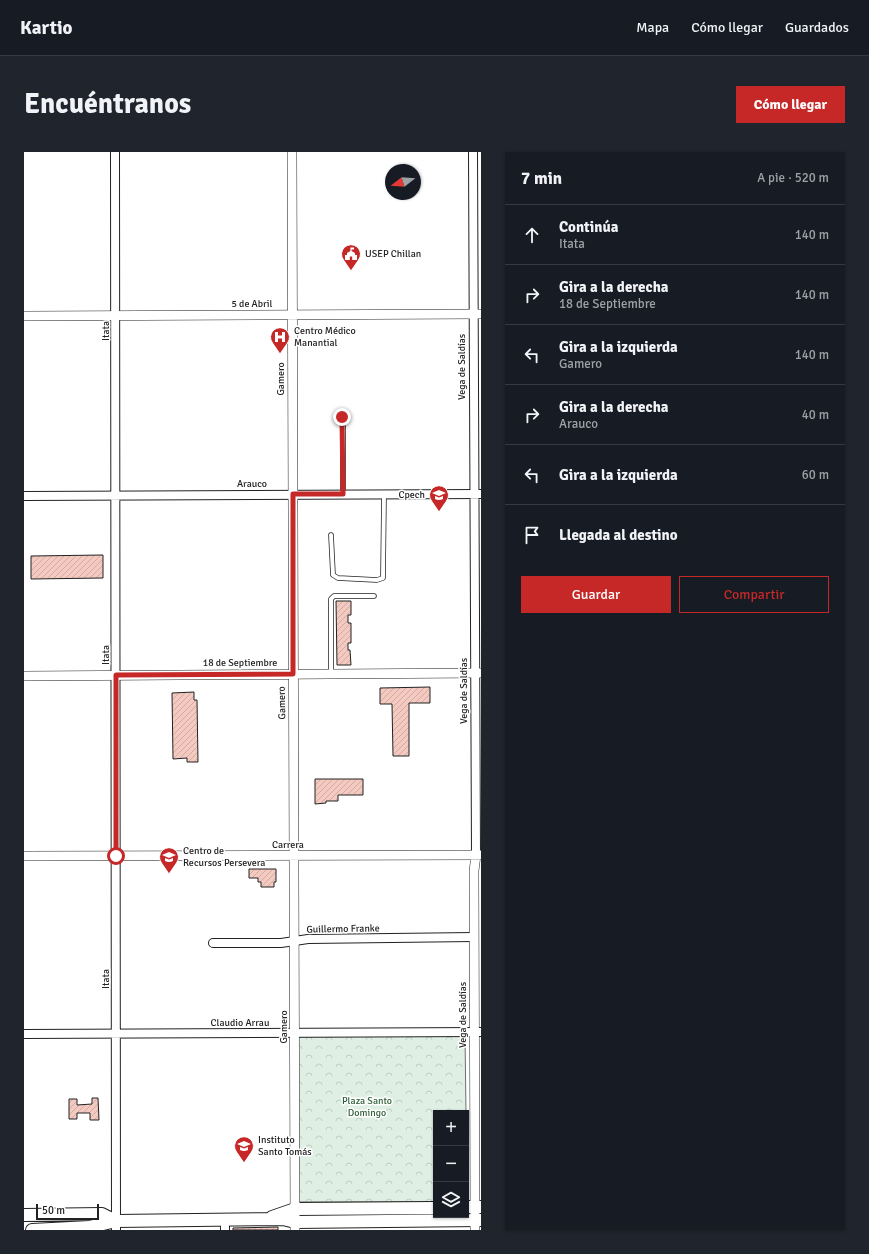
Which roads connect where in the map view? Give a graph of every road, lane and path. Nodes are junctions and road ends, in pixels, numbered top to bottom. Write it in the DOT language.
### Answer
graph roads {
  1 [pos="115,152"];
  2 [pos="292,152"];
  3 [pos="472,152"];
  4 [pos="477,314"];
  5 [pos="292,315"];
  6 [pos="24,316"];
  7 [pos="116,316"];
  8 [pos="342,417"];
  9 [pos="477,418"];
  10 [pos="293,494"];
  11 [pos="343,494"];
  12 [pos="384,494"];
  13 [pos="478,494"];
  14 [pos="116,495"];
  15 [pos="24,496"];
  16 [pos="331,535"];
  17 [pos="374,596"];
  18 [pos="478,673"];
  19 [pos="293,674"];
  20 [pos="331,674"];
  21 [pos="116,675"];
  22 [pos="24,676"];
  23 [pos="478,855"];
  24 [pos="24,856"];
  25 [pos="116,856"];
  26 [pos="295,856"];
  27 [pos="478,900"];
  28 [pos="474,937"];
  29 [pos="295,941"];
  30 [pos="213,943"];
  31 [pos="478,979"];
  32 [pos="478,1032"];
  33 [pos="295,1033"];
  34 [pos="24,1034"];
  35 [pos="116,1034"];
  36 [pos="474,1207"];
  37 [pos="433,1208"];
  38 [pos="24,1215"];
  39 [pos="295,1220"];
  40 [pos="477,1224"];
  41 [pos="225,1225"];
  42 [pos="116,1226"];
  43 [pos="32,1230"];
  1 -- 7 [label="street, Itata"];
  2 -- 5 [label="street, Gamero"];
  3 -- 4 [label="street, Vega de Saldías"];
  4 -- 5 [label="street, 5 de Abril"];
  4 -- 9 [label="street, Vega de Saldías"];
  5 -- 7 [label="street, 5 de Abril"];
  5 -- 10 [label="street, Gamero"];
  6 -- 7 [label="street, 5 de Abril"];
  7 -- 14 [label="street, Itata"];
  8 -- 11 [label="lane"];
  9 -- 13 [label="street, Vega de Saldías"];
  10 -- 11 [label="street, Arauco"];
  10 -- 14 [label="street, Arauco"];
  10 -- 19 [label="street, Gamero"];
  11 -- 12 [label="street, Arauco"];
  12 -- 13 [label="street, Arauco"];
  12 -- 16 [label="lane"];
  13 -- 18 [label="street, Vega de Saldías"];
  14 -- 15 [label="street, Arauco"];
  14 -- 21 [label="street, Itata"];
  17 -- 20 [label="lane"];
  18 -- 20 [label="street, 18 de Septiembre"];
  18 -- 23 [label="street, Vega de Saldías"];
  19 -- 20 [label="street, 18 de Septiembre"];
  19 -- 21 [label="street, 18 de Septiembre"];
  19 -- 26 [label="street, Gamero"];
  21 -- 22 [label="street, 18 de Septiembre"];
  21 -- 25 [label="street, Itata"];
  23 -- 26 [label="street, Carrera"];
  23 -- 27 [label="street, Vega de Saldías"];
  24 -- 25 [label="street, Carrera"];
  25 -- 26 [label="street, Carrera"];
  25 -- 35 [label="street, Itata"];
  26 -- 29 [label="street, Gamero"];
  27 -- 28 [label="street, Vega de Saldías"];
  28 -- 29 [label="street, Guillermo Franke"];
  28 -- 31 [label="street, Vega de Saldías"];
  29 -- 30 [label="street, Guillermo Franke"];
  29 -- 33 [label="street, Gamero"];
  31 -- 32 [label="street, Vega de Saldías"];
  32 -- 33 [label="street, Claudio Arrau"];
  32 -- 36 [label="street, Vega de Saldías"];
  33 -- 35 [label="street, Claudio Arrau"];
  33 -- 39 [label="street, Gamero"];
  34 -- 35 [label="street, Claudio Arrau"];
  35 -- 42 [label="street, Itata"];
  36 -- 40 [label="street, Vega de Saldías"];
  37 -- 39 [label="main road"];
  38 -- 42 [label="main road"];
  39 -- 40 [label="main road"];
  39 -- 41 [label="main road"];
  41 -- 42 [label="main road"];
  42 -- 43 [label="main road"];
}
